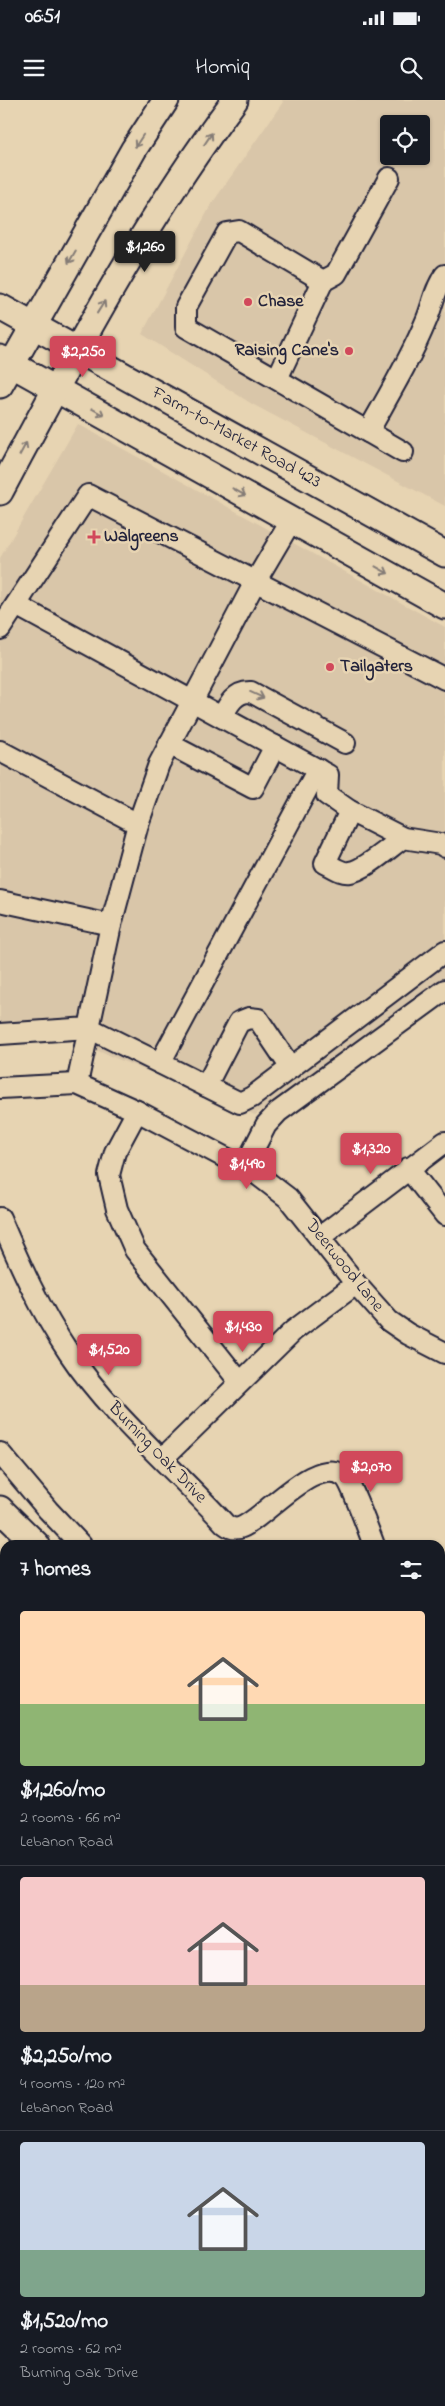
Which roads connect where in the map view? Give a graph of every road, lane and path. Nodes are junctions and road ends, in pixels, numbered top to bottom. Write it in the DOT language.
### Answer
graph roads {
  1 [pos="166,100"];
  2 [pos="235,100"];
  3 [pos="389,178"];
  4 [pos="445,275"];
  5 [pos="323,281"];
  6 [pos="0,307"];
  7 [pos="32,326"];
  8 [pos="76,349"];
  9 [pos="4,369"];
  10 [pos="276,379"];
  11 [pos="55,388"];
  12 [pos="368,432"];
  13 [pos="403,452"];
  14 [pos="0,492"];
  15 [pos="291,520"];
  16 [pos="445,554"];
  17 [pos="254,582"];
  18 [pos="16,605"];
  19 [pos="445,606"];
  20 [pos="0,629"];
  21 [pos="445,679"];
  22 [pos="192,701"];
  23 [pos="222,717"];
  24 [pos="345,743"];
  25 [pos="169,744"];
  26 [pos="275,746"];
  27 [pos="0,751"];
  28 [pos="318,769"];
  29 [pos="350,811"];
  30 [pos="138,824"];
  31 [pos="403,838"];
  32 [pos="445,847"];
  33 [pos="0,901"];
  34 [pos="111,925"];
  35 [pos="445,951"];
  36 [pos="445,990"];
  37 [pos="89,1028"];
  38 [pos="0,1034"];
  39 [pos="160,1062"];
  40 [pos="291,1068"];
  41 [pos="77,1084"];
  42 [pos="206,1086"];
  43 [pos="0,1088"];
  44 [pos="137,1111"];
  45 [pos="445,1142"];
  46 [pos="244,1168"];
  47 [pos="408,1168"];
  48 [pos="445,1215"];
  49 [pos="0,1218"];
  50 [pos="320,1237"];
  51 [pos="356,1284"];
  52 [pos="445,1352"];
  53 [pos="239,1381"];
  54 [pos="0,1452"];
  55 [pos="163,1458"];
  56 [pos="0,1509"];
  57 [pos="32,1540"];
  58 [pos="76,1540"];
  59 [pos="372,1540"];
  1 -- 7 [label="main road, one-way"];
  8 -- 2 [label="main road, one-way"];
  3 -- 5 [label="street"];
  4 -- 12 [label="street"];
  5 -- 10 [label="street"];
  5 -- 10 [label="street"];
  6 -- 7 [label="main road, Farm-to-Market Road 423"];
  7 -- 8 [label="main road, Farm-to-Market Road 423"];
  7 -- 9 [label="main road"];
  8 -- 11 [label="main road"];
  8 -- 16 [label="main road, Farm-to-Market Road 423"];
  9 -- 11 [label="main road"];
  10 -- 12 [label="street"];
  14 -- 11 [label="main road, one-way"];
  11 -- 15 [label="main road, one-way"];
  12 -- 13 [label="street"];
  15 -- 17 [label="street"];
  15 -- 19 [label="main road, one-way"];
  17 -- 18 [label="street"];
  17 -- 21 [label="street"];
  17 -- 22 [label="street"];
  18 -- 20 [label="street"];
  18 -- 22 [label="street"];
  22 -- 23 [label="street"];
  22 -- 25 [label="street"];
  23 -- 24 [label="street, one-way"];
  23 -- 26 [label="street"];
  25 -- 26 [label="street"];
  25 -- 30 [label="street"];
  26 -- 28 [label="street"];
  27 -- 30 [label="street"];
  28 -- 29 [label="street"];
  28 -- 39 [label="street"];
  29 -- 31 [label="street"];
  29 -- 31 [label="street"];
  30 -- 34 [label="street"];
  31 -- 32 [label="street"];
  33 -- 34 [label="street"];
  34 -- 37 [label="street"];
  35 -- 40 [label="street"];
  36 -- 46 [label="street"];
  37 -- 38 [label="street"];
  37 -- 39 [label="street"];
  37 -- 41 [label="street"];
  39 -- 42 [label="street"];
  40 -- 42 [label="street"];
  40 -- 42 [label="street"];
  41 -- 43 [label="street, Deerwood Lane"];
  41 -- 44 [label="street, Deerwood Lane"];
  44 -- 46 [label="street, Deerwood Lane"];
  44 -- 53 [label="street"];
  45 -- 47 [label="street"];
  46 -- 50 [label="street, Deerwood Lane"];
  47 -- 48 [label="street"];
  47 -- 50 [label="street"];
  49 -- 55 [label="street, Burning Oak Drive"];
  50 -- 51 [label="street, Deerwood Lane"];
  51 -- 52 [label="street, Deerwood Lane"];
  51 -- 53 [label="street"];
  53 -- 55 [label="street"];
  54 -- 58 [label="street"];
  55 -- 59 [label="street, Burning Oak Drive"];
  56 -- 57 [label="main road"];
}
